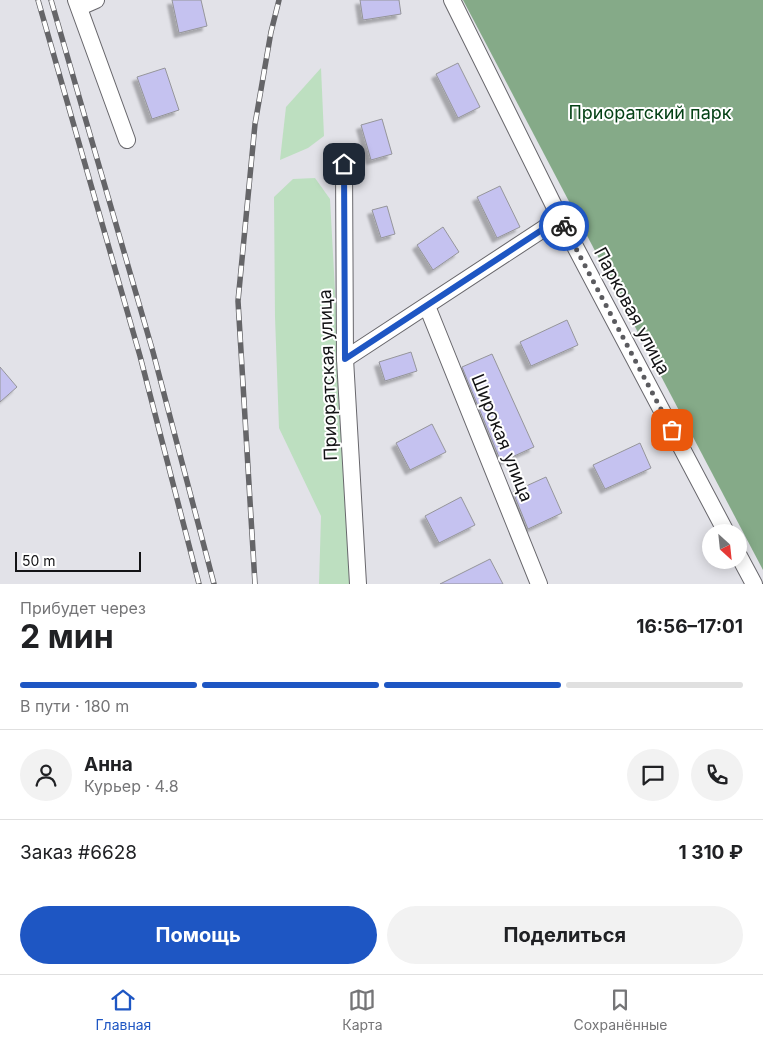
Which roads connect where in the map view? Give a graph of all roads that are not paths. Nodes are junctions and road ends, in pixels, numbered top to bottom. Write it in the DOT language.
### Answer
graph roads {
  1 [pos="96,0"];
  2 [pos="452,0"];
  3 [pos="78,3"];
  4 [pos="127,140"];
  5 [pos="344,164"];
  6 [pos="560,218"];
  7 [pos="427,306"];
  8 [pos="345,359"];
  9 [pos="722,524"];
  10 [pos="746,569"];
  11 [pos="358,584"];
  12 [pos="539,584"];
  13 [pos="754,584"];
  1 -- 3 [label="street"];
  2 -- 6 [label="street, Парковая улица"];
  3 -- 4 [label="street"];
  5 -- 8 [label="street, Приоратская улица"];
  6 -- 7 [label="street"];
  6 -- 9 [label="street, Парковая улица"];
  7 -- 8 [label="street"];
  7 -- 12 [label="street, Широкая улица"];
  8 -- 11 [label="street, Приоратская улица"];
  10 -- 13 [label="street"];
}
